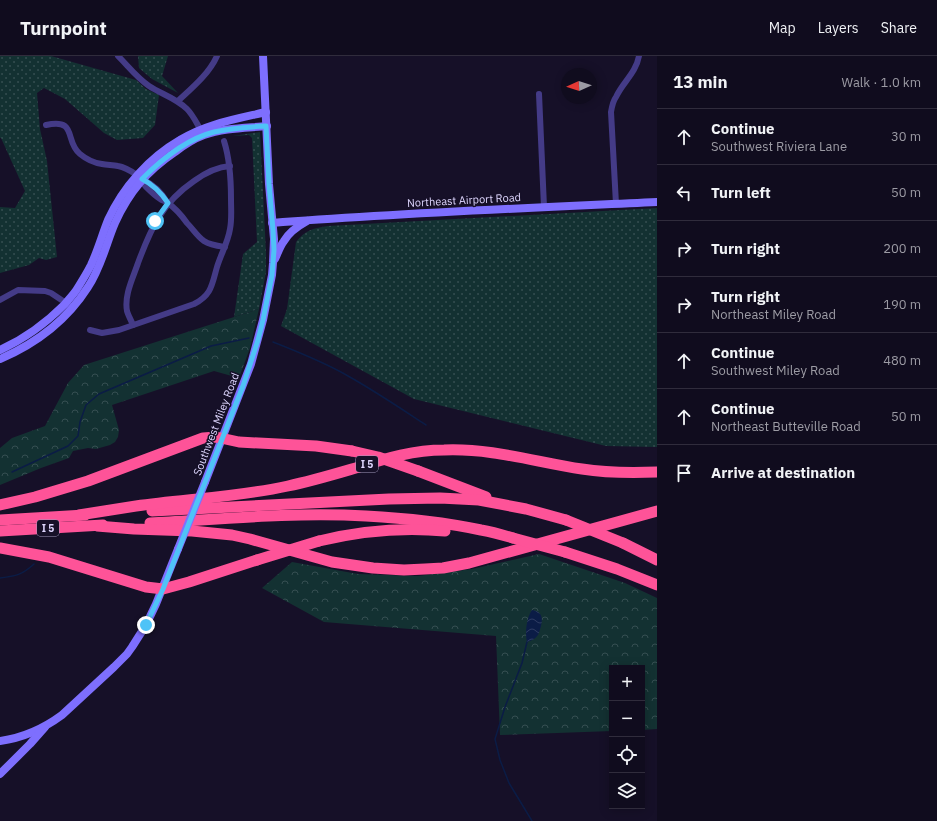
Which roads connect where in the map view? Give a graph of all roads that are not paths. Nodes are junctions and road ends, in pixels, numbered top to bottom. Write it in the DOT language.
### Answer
graph roads {
  1 [pos="118,56"];
  2 [pos="217,56"];
  3 [pos="263,56"];
  4 [pos="639,56"];
  5 [pos="539,94"];
  6 [pos="178,101"];
  7 [pos="266,112"];
  8 [pos="46,125"];
  9 [pos="266,126"];
  10 [pos="202,132"];
  11 [pos="224,141"];
  12 [pos="230,166"];
  13 [pos="139,177"];
  14 [pos="657,202"];
  15 [pos="168,203"];
  16 [pos="616,204"];
  17 [pos="544,207"];
  18 [pos="307,220"];
  19 [pos="272,223"];
  20 [pos="225,247"];
  21 [pos="273,263"];
  22 [pos="0,300"];
  23 [pos="69,305"];
  24 [pos="133,325"];
  25 [pos="90,330"];
  26 [pos="0,350"];
  27 [pos="0,359"];
  28 [pos="222,438"];
  29 [pos="657,472"];
  30 [pos="0,505"];
  31 [pos="509,505"];
  32 [pos="657,511"];
  33 [pos="79,515"];
  34 [pos="0,520"];
  35 [pos="97,526"];
  36 [pos="0,531"];
  37 [pos="498,534"];
  38 [pos="0,548"];
  39 [pos="657,560"];
  40 [pos="657,585"];
  41 [pos="163,589"];
  42 [pos="46,726"];
  43 [pos="0,741"];
  44 [pos="0,774"];
  1 -- 6 [label="street"];
  2 -- 6 [label="street"];
  3 -- 7 [label="street"];
  4 -- 16 [label="street"];
  5 -- 17 [label="street"];
  6 -- 10 [label="street"];
  7 -- 9 [label="street"];
  7 -- 10 [label="street"];
  8 -- 13 [label="street"];
  9 -- 10 [label="street"];
  9 -- 19 [label="street"];
  10 -- 13 [label="street"];
  11 -- 12 [label="street"];
  12 -- 15 [label="street"];
  12 -- 20 [label="street"];
  13 -- 15 [label="street"];
  13 -- 23 [label="street"];
  14 -- 16 [label="street, Northeast Airport Road"];
  15 -- 20 [label="street"];
  15 -- 24 [label="street"];
  16 -- 17 [label="street, Northeast Airport Road"];
  17 -- 18 [label="street, Northeast Airport Road"];
  18 -- 19 [label="street, Northeast Airport Road"];
  18 -- 21 [label="street"];
  19 -- 21 [label="street"];
  20 -- 24 [label="street"];
  21 -- 28 [label="street, Southwest Miley Road"];
  22 -- 23 [label="street"];
  23 -- 26 [label="street"];
  23 -- 27 [label="street"];
  24 -- 25 [label="street"];
  28 -- 30 [label="highway, I 5"];
  28 -- 31 [label="highway, I 5, bridge"];
  28 -- 41 [label="street, Southwest Miley Road, bridge"];
  29 -- 33 [label="highway, I 5"];
  31 -- 33 [label="highway, I 5"];
  31 -- 39 [label="highway, I 5, bridge"];
  32 -- 35 [label="highway, I 5"];
  33 -- 34 [label="highway, I 5"];
  35 -- 36 [label="highway, I 5"];
  35 -- 37 [label="highway, I 5"];
  37 -- 40 [label="highway, I 5, bridge"];
  37 -- 41 [label="highway, I 5, bridge"];
  38 -- 41 [label="highway, I 5"];
  41 -- 42 [label="street, Southwest Miley Road"];
  42 -- 43 [label="street"];
  42 -- 44 [label="street"];
}
